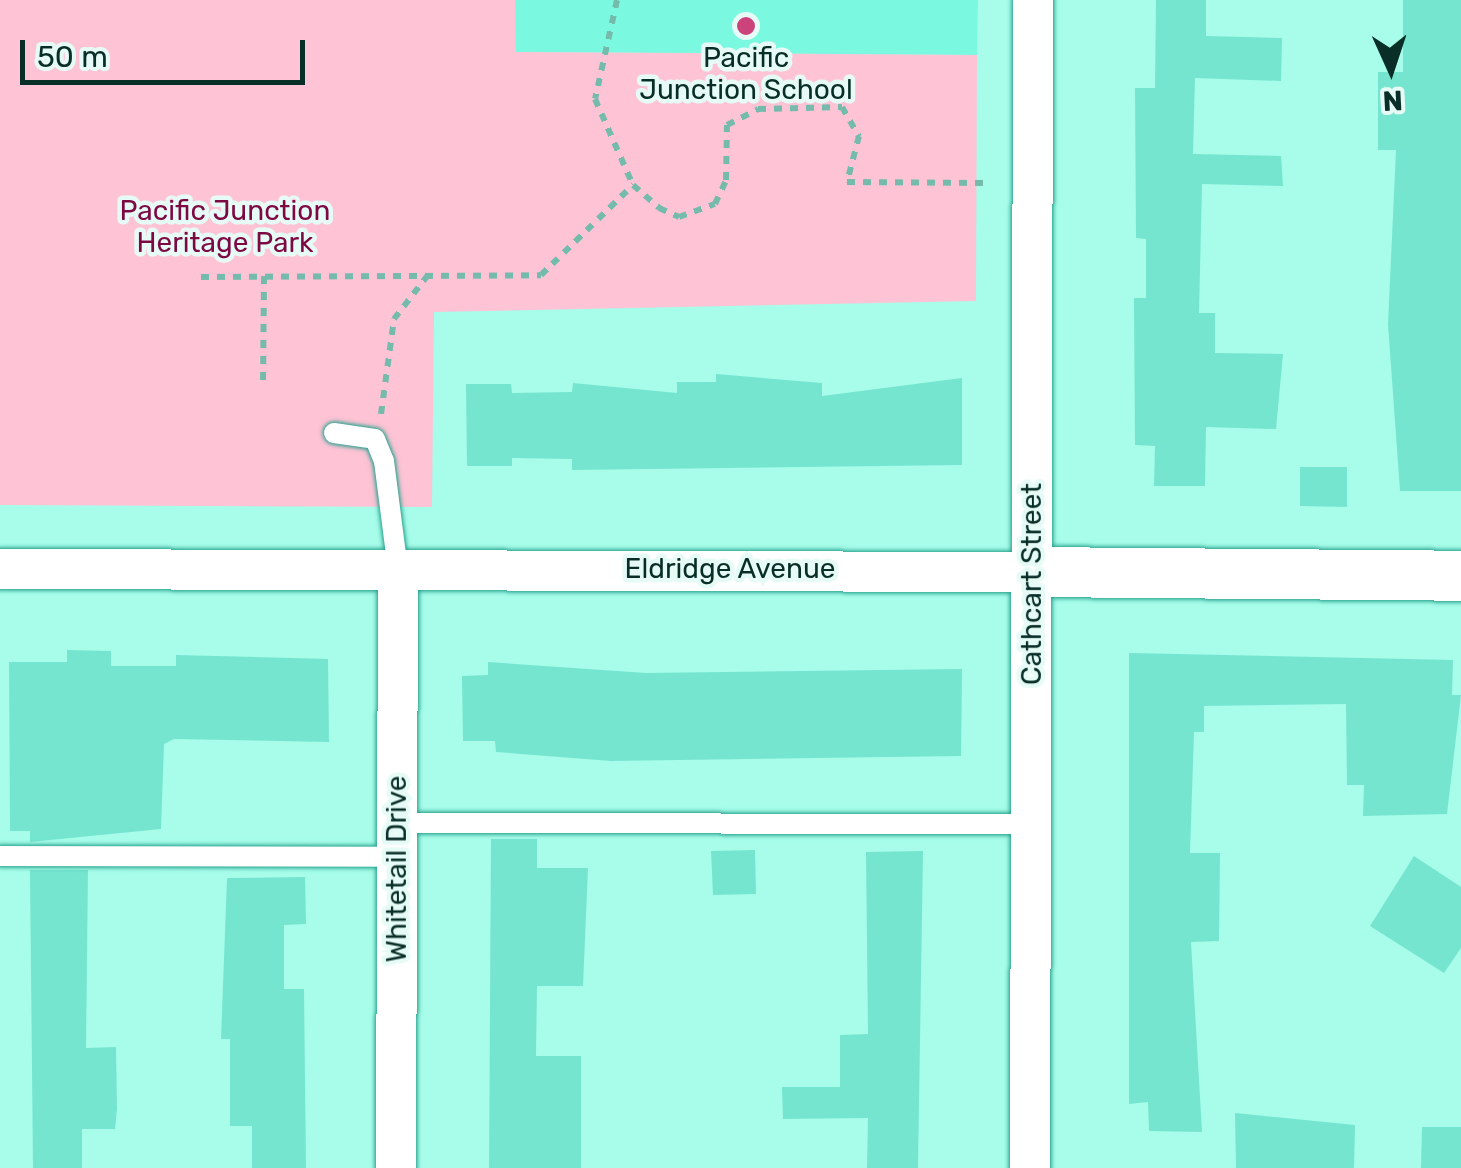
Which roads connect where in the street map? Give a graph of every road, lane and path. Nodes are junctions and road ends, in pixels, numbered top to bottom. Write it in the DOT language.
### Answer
graph roads {
  1 [pos="617,0"];
  2 [pos="1033,0"];
  3 [pos="984,183"];
  4 [pos="632,185"];
  5 [pos="264,276"];
  6 [pos="428,276"];
  7 [pos="202,277"];
  8 [pos="263,380"];
  9 [pos="334,432"];
  10 [pos="374,440"];
  11 [pos="0,570"];
  12 [pos="398,571"];
  13 [pos="1032,572"];
  14 [pos="1461,576"];
  15 [pos="1031,824"];
  16 [pos="397,840"];
  17 [pos="0,856"];
  18 [pos="396,1168"];
  19 [pos="1030,1168"];
  1 -- 4 [label="path"];
  2 -- 13 [label="street, Cathcart Street"];
  3 -- 4 [label="path"];
  4 -- 6 [label="path"];
  5 -- 6 [label="path"];
  5 -- 7 [label="path"];
  5 -- 8 [label="path"];
  6 -- 10 [label="path"];
  9 -- 10 [label="lane"];
  10 -- 12 [label="lane"];
  11 -- 12 [label="street, Eldridge Avenue"];
  12 -- 13 [label="street, Eldridge Avenue"];
  12 -- 16 [label="street, Whitetail Drive"];
  13 -- 14 [label="street, Eldridge Avenue"];
  13 -- 15 [label="street, Cathcart Street"];
  15 -- 16 [label="lane"];
  15 -- 19 [label="street, Cathcart Street"];
  16 -- 17 [label="lane"];
  16 -- 18 [label="street, Whitetail Drive"];
}
